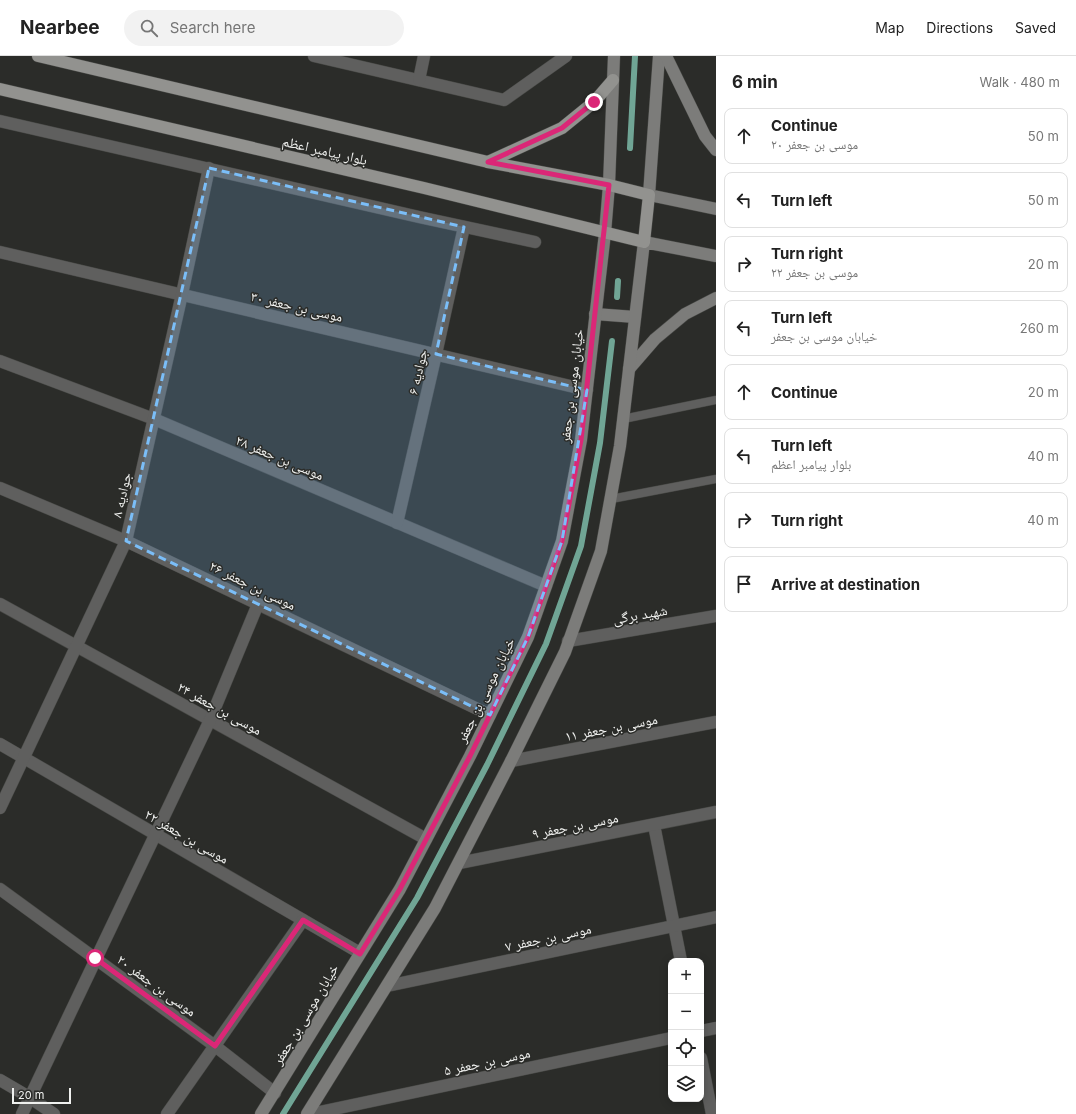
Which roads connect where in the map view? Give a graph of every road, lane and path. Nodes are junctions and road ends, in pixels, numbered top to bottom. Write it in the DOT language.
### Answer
graph roads {
  1 [pos="38,56"];
  2 [pos="314,56"];
  3 [pos="424,56"];
  4 [pos="566,56"];
  5 [pos="614,56"];
  6 [pos="659,56"];
  7 [pos="666,56"];
  8 [pos="419,80"];
  9 [pos="613,80"];
  10 [pos="0,89"];
  11 [pos="0,121"];
  12 [pos="716,150"];
  13 [pos="488,162"];
  14 [pos="209,168"];
  15 [pos="609,185"];
  16 [pos="649,195"];
  17 [pos="716,209"];
  18 [pos="464,227"];
  19 [pos="604,233"];
  20 [pos="535,242"];
  21 [pos="644,242"];
  22 [pos="0,252"];
  23 [pos="716,256"];
  24 [pos="182,294"];
  25 [pos="716,298"];
  26 [pos="595,314"];
  27 [pos="635,317"];
  28 [pos="436,354"];
  29 [pos="0,361"];
  30 [pos="629,369"];
  31 [pos="586,390"];
  32 [pos="716,400"];
  33 [pos="154,419"];
  34 [pos="623,419"];
  35 [pos="716,479"];
  36 [pos="0,488"];
  37 [pos="611,499"];
  38 [pos="397,523"];
  39 [pos="126,541"];
  40 [pos="546,586"];
  41 [pos="0,604"];
  42 [pos="258,604"];
  43 [pos="716,616"];
  44 [pos="568,641"];
  45 [pos="76,646"];
  46 [pos="490,715"];
  47 [pos="210,720"];
  48 [pos="716,722"];
  49 [pos="0,744"];
  50 [pos="24,757"];
  51 [pos="512,761"];
  52 [pos="0,808"];
  53 [pos="716,812"];
  54 [pos="654,825"];
  55 [pos="155,834"];
  56 [pos="426,838"];
  57 [pos="458,863"];
  58 [pos="0,889"];
  59 [pos="716,917"];
  60 [pos="303,920"];
  61 [pos="674,926"];
  62 [pos="360,954"];
  63 [pos="95,958"];
  64 [pos="680,958"];
  65 [pos="387,986"];
  66 [pos="716,1028"];
  67 [pos="704,1030"];
  68 [pos="668,1039"];
  69 [pos="215,1046"];
  70 [pos="703,1066"];
  71 [pos="0,1080"];
  72 [pos="275,1093"];
  73 [pos="29,1097"];
  74 [pos="22,1114"];
  75 [pos="54,1114"];
  76 [pos="167,1114"];
  77 [pos="261,1114"];
  78 [pos="309,1114"];
  79 [pos="712,1114"];
  1 -- 13 [label="main road, بلوار پیامبر اعظم"];
  2 -- 8 [label="street"];
  3 -- 8 [label="street"];
  4 -- 8 [label="street"];
  5 -- 9 [label="main road, خیابان موسی بن جعفر"];
  6 -- 16 [label="main road"];
  7 -- 12 [label="main road"];
  9 -- 13 [label="main road"];
  9 -- 15 [label="main road, خیابان موسی بن جعفر"];
  10 -- 19 [label="main road, بلوار پیامبر اعظم"];
  11 -- 14 [label="street"];
  13 -- 15 [label="main road, بلوار پیامبر اعظم"];
  14 -- 18 [label="street"];
  14 -- 24 [label="street, جوادیه ۸"];
  15 -- 16 [label="main road, بلوار پیامبر اعظم"];
  15 -- 19 [label="main road, خیابان موسی بن جعفر"];
  16 -- 17 [label="main road"];
  16 -- 21 [label="main road"];
  18 -- 20 [label="street"];
  18 -- 28 [label="street, جوادیه ۶"];
  19 -- 21 [label="main road, بلوار پیامبر اعظم"];
  19 -- 26 [label="main road, خیابان موسی بن جعفر"];
  21 -- 23 [label="main road"];
  21 -- 27 [label="main road"];
  22 -- 24 [label="street, موسی بن جعفر ۳۰"];
  24 -- 28 [label="street, موسی بن جعفر ۳۰"];
  24 -- 33 [label="street, جوادیه ۸"];
  25 -- 30 [label="main road"];
  26 -- 27 [label="main road"];
  26 -- 31 [label="main road, خیابان موسی بن جعفر"];
  27 -- 30 [label="main road"];
  28 -- 31 [label="street, موسی بن جعفر ۳۰"];
  28 -- 38 [label="street, جوادیه ۶"];
  29 -- 33 [label="street, موسی بن جعفر ۲۸"];
  30 -- 34 [label="main road"];
  31 -- 40 [label="main road, خیابان موسی بن جعفر"];
  32 -- 34 [label="lane"];
  33 -- 38 [label="street, موسی بن جعفر ۲۸"];
  33 -- 39 [label="street, جوادیه ۸"];
  34 -- 37 [label="main road"];
  35 -- 37 [label="lane"];
  36 -- 39 [label="street, موسی بن جعفر ۲۶"];
  37 -- 44 [label="main road"];
  38 -- 40 [label="street, موسی بن جعفر ۲۸"];
  39 -- 42 [label="street, موسی بن جعفر ۲۶"];
  39 -- 45 [label="street, جوادیه ۸"];
  40 -- 46 [label="main road, خیابان موسی بن جعفر"];
  41 -- 45 [label="street, موسی بن جعفر ۲۴"];
  42 -- 46 [label="street, موسی بن جعفر ۲۶"];
  42 -- 47 [label="street"];
  43 -- 44 [label="street, شهید برگی"];
  44 -- 51 [label="main road"];
  45 -- 47 [label="street, موسی بن جعفر ۲۴"];
  45 -- 50 [label="street, جوادیه ۸"];
  46 -- 56 [label="main road, خیابان موسی بن جعفر"];
  47 -- 55 [label="street"];
  47 -- 56 [label="street, موسی بن جعفر ۲۴"];
  48 -- 51 [label="street, موسی بن جعفر ۱۱"];
  49 -- 50 [label="street, موسی بن جعفر ۲۲"];
  50 -- 52 [label="street, جوادیه ۸"];
  50 -- 55 [label="street, موسی بن جعفر ۲۲"];
  51 -- 57 [label="main road"];
  53 -- 54 [label="street, موسی بن جعفر ۹"];
  54 -- 57 [label="street, موسی بن جعفر ۹"];
  54 -- 61 [label="street"];
  55 -- 60 [label="street, موسی بن جعفر ۲۲"];
  55 -- 63 [label="street"];
  56 -- 62 [label="main road, خیابان موسی بن جعفر"];
  57 -- 65 [label="main road"];
  58 -- 63 [label="street, موسی بن جعفر ۲۰"];
  59 -- 61 [label="street, موسی بن جعفر ۷"];
  60 -- 62 [label="street, موسی بن جعفر ۲۲"];
  60 -- 69 [label="street"];
  61 -- 64 [label="street"];
  61 -- 65 [label="street, موسی بن جعفر ۷"];
  62 -- 72 [label="main road, خیابان موسی بن جعفر"];
  63 -- 69 [label="street, موسی بن جعفر ۲۰"];
  63 -- 73 [label="street"];
  65 -- 78 [label="main road"];
  66 -- 67 [label="street"];
  68 -- 78 [label="street, موسی بن جعفر ۵"];
  69 -- 72 [label="street, موسی بن جعفر ۲۰"];
  69 -- 76 [label="street"];
  70 -- 79 [label="street"];
  71 -- 73 [label="street"];
  72 -- 77 [label="main road, خیابان موسی بن جعفر"];
  73 -- 74 [label="street"];
  73 -- 75 [label="street"];
}
